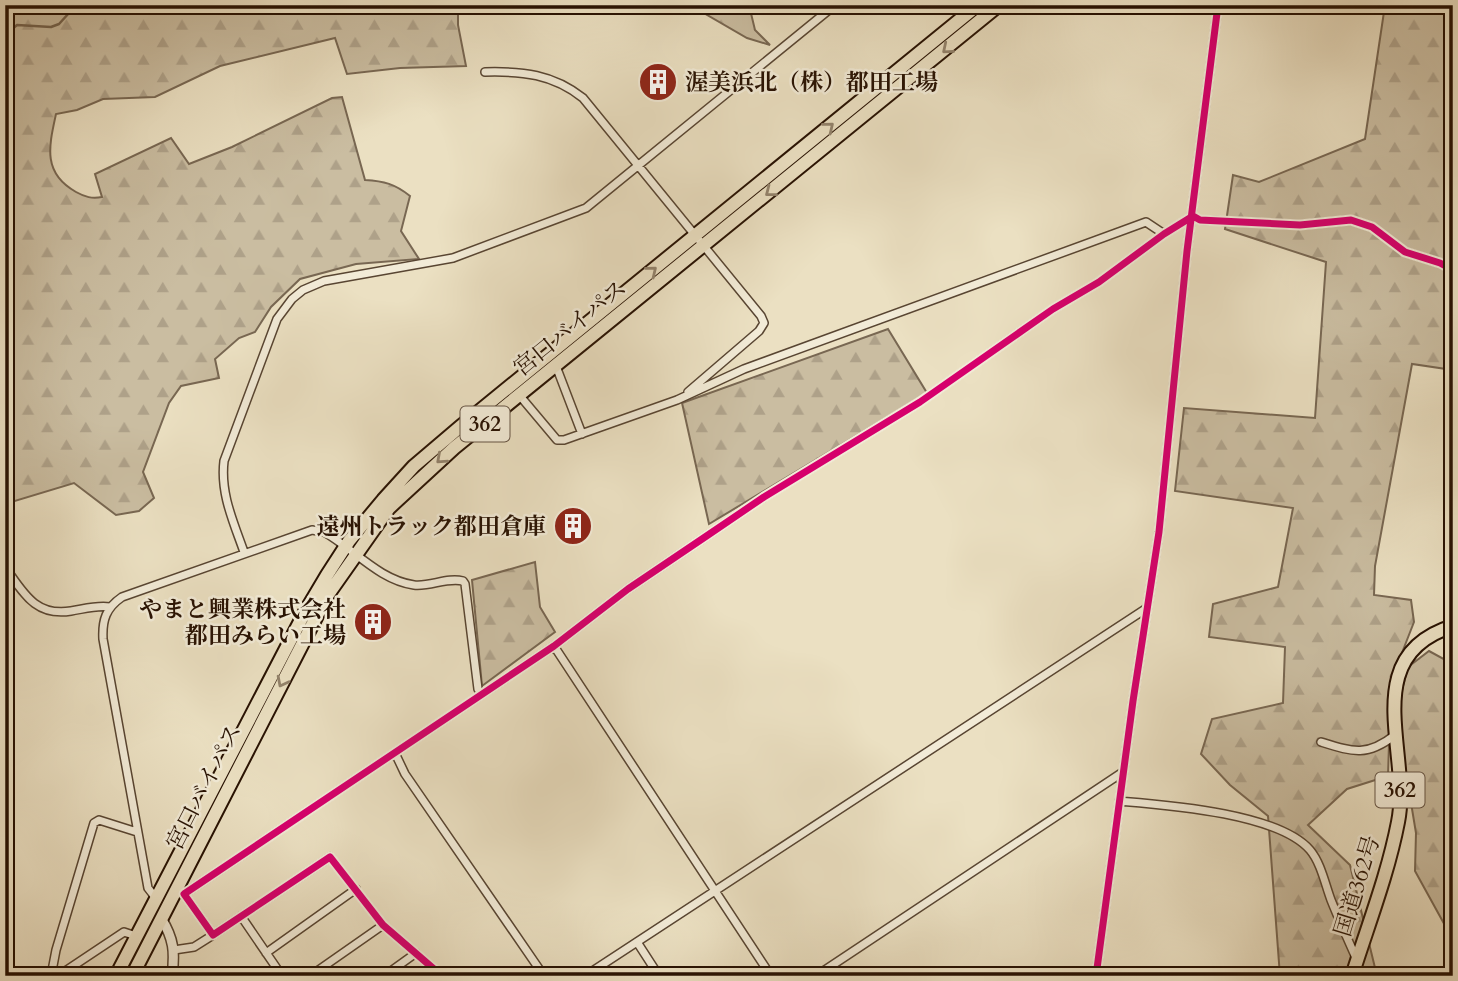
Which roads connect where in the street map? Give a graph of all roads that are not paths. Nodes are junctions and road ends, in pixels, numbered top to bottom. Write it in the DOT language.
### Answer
graph roads {
  1 [pos="835,5"];
  2 [pos="978,5"];
  3 [pos="999,5"];
  4 [pos="1218,5"];
  5 [pos="963,10"];
  6 [pos="485,72"];
  7 [pos="639,164"];
  8 [pos="1193,216"];
  9 [pos="1164,234"];
  10 [pos="700,241"];
  11 [pos="1453,270"];
  12 [pos="556,366"];
  13 [pos="520,396"];
  14 [pos="680,398"];
  15 [pos="582,434"];
  16 [pos="351,549"];
  17 [pos="244,552"];
  18 [pos="5,567"];
  19 [pos="110,607"];
  20 [pos="1147,608"];
  21 [pos="1453,626"];
  22 [pos="554,646"];
  23 [pos="481,694"];
  24 [pos="1395,735"];
  25 [pos="1321,742"];
  26 [pos="395,753"];
  27 [pos="1123,772"];
  28 [pos="1119,801"];
  29 [pos="138,832"];
  30 [pos="356,889"];
  31 [pos="716,892"];
  32 [pos="155,897"];
  33 [pos="241,916"];
  34 [pos="161,918"];
  35 [pos="383,925"];
  36 [pos="213,934"];
  37 [pos="135,936"];
  38 [pos="636,942"];
  39 [pos="1090,943"];
  40 [pos="1099,947"];
  41 [pos="174,950"];
  42 [pos="266,953"];
  43 [pos="416,953"];
  44 [pos="1357,960"];
  45 [pos="51,976"];
  46 [pos="58,976"];
  47 [pos="116,976"];
  48 [pos="131,976"];
  49 [pos="172,976"];
  50 [pos="282,976"];
  51 [pos="310,976"];
  52 [pos="384,976"];
  53 [pos="442,976"];
  54 [pos="544,976"];
  55 [pos="585,976"];
  56 [pos="659,976"];
  57 [pos="771,976"];
  58 [pos="816,976"];
  59 [pos="1096,976"];
  60 [pos="1352,976"];
  1 -- 7 [label="street"];
  2 -- 5 [label="highway, 宮口バイパス / 362"];
  3 -- 10 [label="highway, 宮口バイパス / 362, one-way"];
  4 -- 8 [label="street"];
  10 -- 5 [label="highway, 宮口バイパス / 362, one-way"];
  6 -- 7 [label="street"];
  7 -- 10 [label="street"];
  7 -- 17 [label="street"];
  8 -- 9 [label="street"];
  8 -- 11 [label="street"];
  8 -- 20 [label="street"];
  9 -- 14 [label="street"];
  9 -- 22 [label="street"];
  10 -- 12 [label="highway, 宮口バイパス / 362"];
  10 -- 14 [label="street"];
  16 -- 10 [label="highway, 宮口バイパス / 362, one-way"];
  12 -- 13 [label="highway, 宮口バイパス / 362"];
  12 -- 15 [label="street"];
  13 -- 15 [label="street"];
  13 -- 16 [label="highway, 宮口バイパス / 362, one-way"];
  14 -- 15 [label="street"];
  16 -- 17 [label="street"];
  16 -- 23 [label="street"];
  16 -- 32 [label="highway, 宮口バイパス / 362"];
  16 -- 34 [label="highway, 宮口バイパス / 362, one-way"];
  17 -- 19 [label="street"];
  18 -- 19 [label="street"];
  19 -- 29 [label="street"];
  20 -- 27 [label="street"];
  20 -- 31 [label="street"];
  21 -- 24 [label="highway, 国道362号 / 362"];
  22 -- 23 [label="street"];
  22 -- 31 [label="street"];
  23 -- 26 [label="street"];
  24 -- 25 [label="street"];
  24 -- 44 [label="highway, 国道362号 / 362"];
  26 -- 36 [label="street"];
  26 -- 54 [label="street"];
  27 -- 28 [label="street"];
  27 -- 58 [label="street"];
  28 -- 40 [label="street"];
  28 -- 44 [label="street"];
  29 -- 32 [label="street"];
  29 -- 45 [label="street"];
  30 -- 33 [label="street"];
  30 -- 35 [label="street"];
  30 -- 42 [label="street"];
  31 -- 38 [label="street"];
  31 -- 57 [label="street"];
  32 -- 37 [label="highway, 宮口バイパス / 362"];
  33 -- 36 [label="street"];
  33 -- 42 [label="street"];
  34 -- 41 [label="street"];
  34 -- 48 [label="highway, 宮口バイパス / 362"];
  35 -- 43 [label="street"];
  35 -- 51 [label="street"];
  36 -- 41 [label="street"];
  37 -- 46 [label="street"];
  37 -- 47 [label="highway, 宮口バイパス / 362"];
  38 -- 55 [label="street"];
  38 -- 56 [label="street"];
  39 -- 40 [label="street"];
  40 -- 59 [label="street"];
  41 -- 49 [label="street"];
  42 -- 50 [label="street"];
  43 -- 52 [label="street"];
  43 -- 53 [label="street"];
  44 -- 60 [label="highway, 国道362号 / 362"];
}
